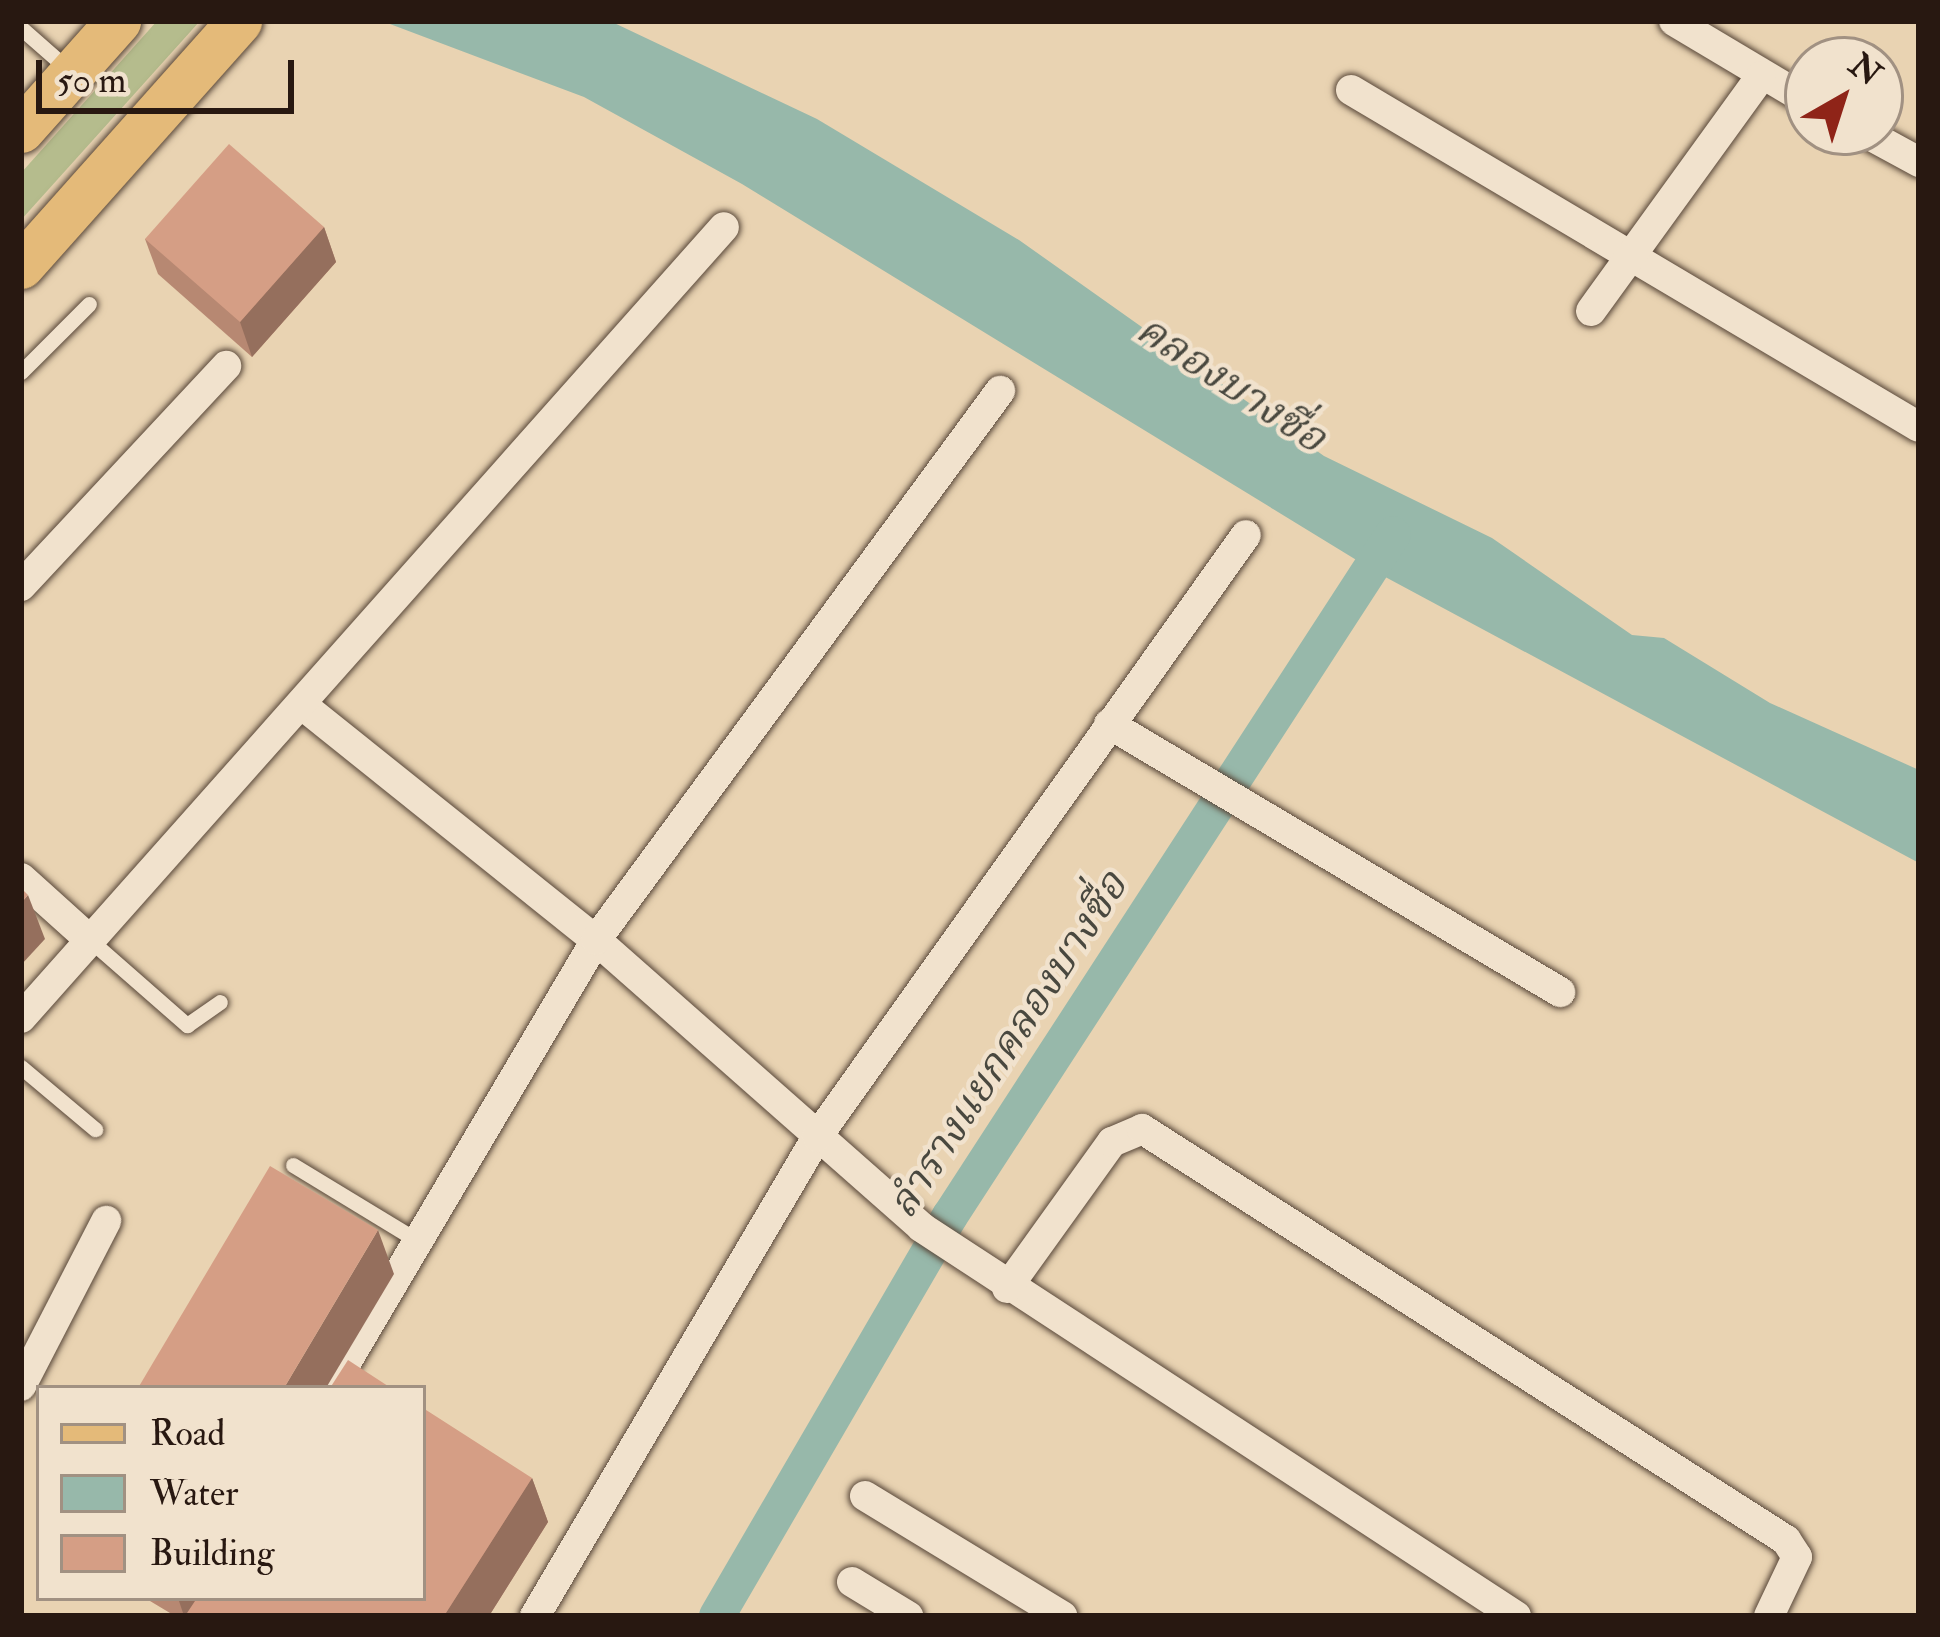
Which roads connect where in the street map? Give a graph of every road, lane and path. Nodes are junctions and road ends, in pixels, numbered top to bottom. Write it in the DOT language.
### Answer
graph roads {
  1 [pos="239,21"];
  2 [pos="1674,21"];
  3 [pos="115,25"];
  4 [pos="21,28"];
  5 [pos="72,73"];
  6 [pos="1761,76"];
  7 [pos="1784,88"];
  8 [pos="1351,89"];
  9 [pos="21,130"];
  10 [pos="724,226"];
  11 [pos="1634,256"];
  12 [pos="21,266"];
  13 [pos="89,304"];
  14 [pos="1591,311"];
  15 [pos="226,366"];
  16 [pos="21,372"];
  17 [pos="1000,391"];
  18 [pos="1919,428"];
  19 [pos="1246,535"];
  20 [pos="27,568"];
  21 [pos="301,704"];
  22 [pos="1109,724"];
  23 [pos="21,878"];
  24 [pos="596,940"];
  25 [pos="91,941"];
  26 [pos="1560,992"];
  27 [pos="220,1002"];
  28 [pos="21,1018"];
  29 [pos="25,1078"];
  30 [pos="94,1129"];
  31 [pos="817,1137"];
  32 [pos="293,1165"];
  33 [pos="106,1221"];
  34 [pos="418,1241"];
  35 [pos="1007,1288"];
  36 [pos="333,1385"];
  37 [pos="21,1386"];
  38 [pos="865,1496"];
  39 [pos="852,1582"];
  40 [pos="535,1616"];
  41 [pos="908,1616"];
  42 [pos="1062,1616"];
  43 [pos="1516,1616"];
  44 [pos="1769,1616"];
  1 -- 12 [label="main road"];
  2 -- 6 [label="street"];
  3 -- 5 [label="main road"];
  4 -- 5 [label="lane"];
  5 -- 9 [label="main road"];
  6 -- 7 [label="street"];
  6 -- 11 [label="street"];
  8 -- 11 [label="street"];
  10 -- 21 [label="street"];
  11 -- 14 [label="street"];
  11 -- 18 [label="street"];
  13 -- 16 [label="lane"];
  15 -- 20 [label="street"];
  17 -- 24 [label="street"];
  19 -- 22 [label="street"];
  21 -- 24 [label="street"];
  21 -- 25 [label="street"];
  22 -- 26 [label="street"];
  22 -- 31 [label="street"];
  23 -- 25 [label="street"];
  24 -- 31 [label="street"];
  24 -- 34 [label="street"];
  25 -- 27 [label="lane"];
  25 -- 28 [label="street"];
  29 -- 30 [label="lane"];
  31 -- 35 [label="street"];
  31 -- 40 [label="street"];
  32 -- 34 [label="lane"];
  33 -- 37 [label="street"];
  34 -- 36 [label="street"];
  35 -- 43 [label="street"];
  35 -- 44 [label="street"];
  38 -- 42 [label="street"];
  39 -- 41 [label="street"];
}
